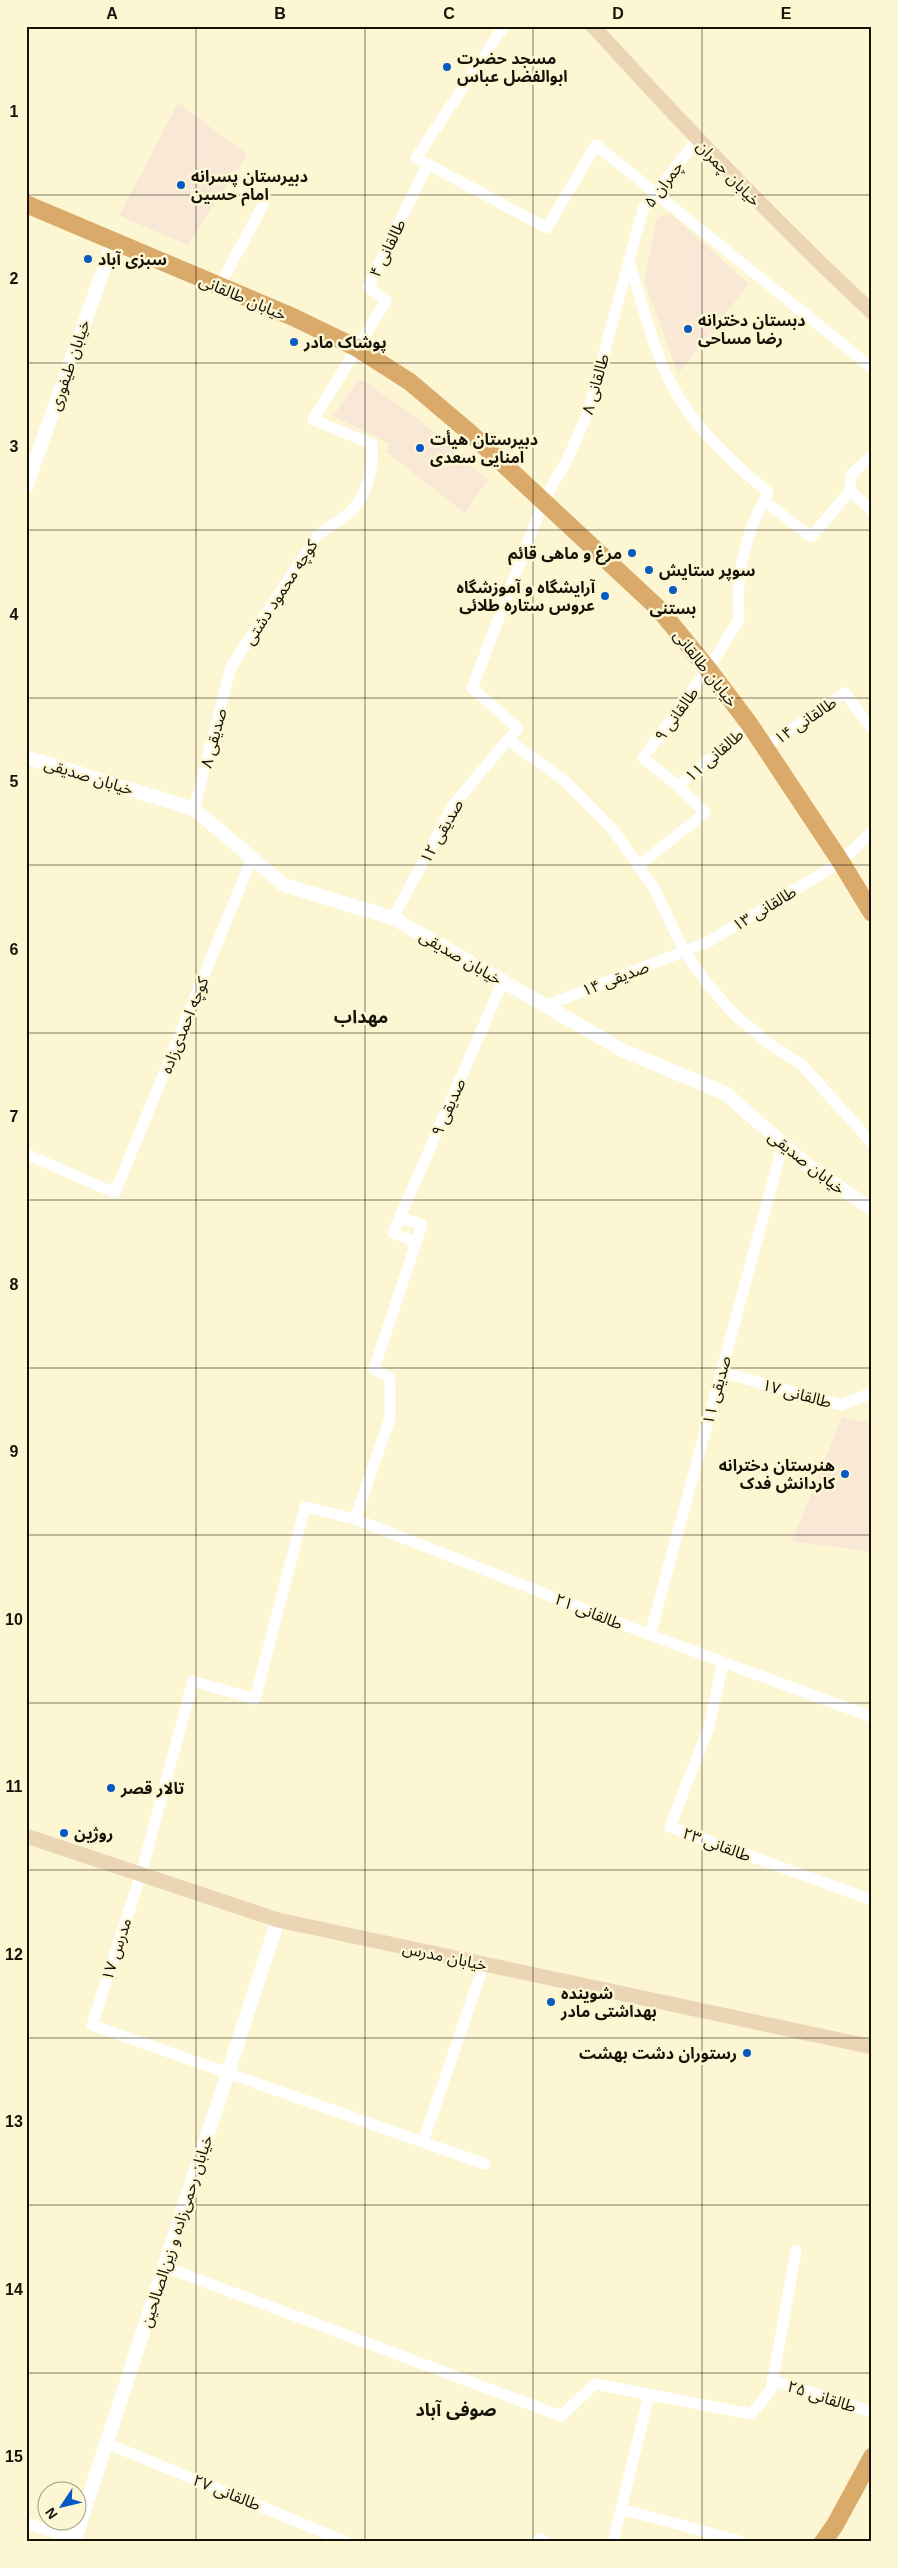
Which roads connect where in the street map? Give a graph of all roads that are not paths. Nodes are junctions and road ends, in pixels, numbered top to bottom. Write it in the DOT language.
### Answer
graph roads {
  1 [pos="504,26"];
  2 [pos="593,26"];
  3 [pos="697,140"];
  4 [pos="428,164"];
  5 [pos="656,193"];
  6 [pos="26,204"];
  7 [pos="263,205"];
  8 [pos="113,243"];
  9 [pos="629,262"];
  10 [pos="219,286"];
  11 [pos="872,312"];
  12 [pos="357,348"];
  13 [pos="872,368"];
  14 [pos="872,455"];
  15 [pos="26,487"];
  16 [pos="850,491"];
  17 [pos="766,496"];
  18 [pos="544,500"];
  19 [pos="872,510"];
  20 [pos="231,667"];
  21 [pos="708,669"];
  22 [pos="750,725"];
  23 [pos="518,728"];
  24 [pos="872,729"];
  25 [pos="508,740"];
  26 [pos="765,748"];
  27 [pos="26,757"];
  28 [pos="678,786"];
  29 [pos="194,809"];
  30 [pos="872,831"];
  31 [pos="252,858"];
  32 [pos="841,862"];
  33 [pos="639,865"];
  34 [pos="872,912"];
  35 [pos="392,918"];
  36 [pos="684,951"];
  37 [pos="503,981"];
  38 [pos="545,1006"];
  39 [pos="872,1143"];
  40 [pos="783,1144"];
  41 [pos="26,1154"];
  42 [pos="872,1209"];
  43 [pos="400,1217"];
  44 [pos="416,1242"];
  45 [pos="721,1372"];
  46 [pos="872,1393"];
  47 [pos="355,1519"];
  48 [pos="650,1635"];
  49 [pos="723,1662"];
  50 [pos="255,1699"];
  51 [pos="872,1717"];
  52 [pos="26,1836"];
  53 [pos="141,1874"];
  54 [pos="872,1900"];
  55 [pos="278,1920"];
  56 [pos="484,1964"];
  57 [pos="872,2047"];
  58 [pos="228,2073"];
  59 [pos="423,2142"];
  60 [pos="485,2164"];
  61 [pos="796,2251"];
  62 [pos="164,2267"];
  63 [pos="772,2380"];
  64 [pos="649,2395"];
  65 [pos="872,2412"];
  66 [pos="106,2443"];
  67 [pos="872,2457"];
  68 [pos="621,2509"];
  69 [pos="26,2524"];
  70 [pos="74,2540"];
  71 [pos="740,2541"];
  72 [pos="347,2542"];
  73 [pos="538,2542"];
  74 [pos="546,2542"];
  75 [pos="613,2542"];
  76 [pos="823,2542"];
  1 -- 4 [label="street"];
  2 -- 3 [label="main road, خیابان چمران"];
  3 -- 5 [label="street, چمران ۵"];
  3 -- 11 [label="main road, خیابان چمران"];
  4 -- 5 [label="street"];
  4 -- 12 [label="street, طالقانی ۴"];
  5 -- 9 [label="street, چمران ۵"];
  5 -- 13 [label="street"];
  6 -- 8 [label="main road, خیابان طالقانی"];
  7 -- 10 [label="street"];
  8 -- 10 [label="main road, خیابان طالقانی"];
  8 -- 15 [label="street, خیابان طیفوری"];
  9 -- 17 [label="street"];
  9 -- 18 [label="street, طالقانی ۸"];
  10 -- 12 [label="main road, خیابان طالقانی"];
  12 -- 18 [label="main road, خیابان طالقانی"];
  12 -- 20 [label="street, کوچه محمود دشتی"];
  14 -- 16 [label="street"];
  16 -- 17 [label="street"];
  16 -- 19 [label="street"];
  17 -- 21 [label="street, طالقانی ۹"];
  18 -- 21 [label="main road, خیابان طالقانی"];
  18 -- 23 [label="street, طالقانی ۸"];
  20 -- 29 [label="street, صدیقی ۸"];
  21 -- 22 [label="main road, خیابان طالقانی"];
  21 -- 28 [label="street, طالقانی ۹"];
  22 -- 26 [label="main road, خیابان طالقانی"];
  22 -- 28 [label="street, طالقانی ۱۱"];
  23 -- 25 [label="street, صدیقی ۱۲"];
  24 -- 26 [label="street, طالقانی ۱۴"];
  25 -- 33 [label="street"];
  25 -- 35 [label="street, صدیقی ۱۲"];
  26 -- 32 [label="main road, خیابان طالقانی"];
  27 -- 29 [label="street, خیابان صدیقی"];
  28 -- 33 [label="street"];
  29 -- 31 [label="street, خیابان صدیقی"];
  30 -- 32 [label="street, طالقانی ۱۳"];
  31 -- 35 [label="street, خیابان صدیقی"];
  31 -- 41 [label="street, کوچه احمدی‌زاده"];
  32 -- 34 [label="main road, خیابان طالقانی"];
  32 -- 36 [label="street, طالقانی ۱۳"];
  33 -- 36 [label="street"];
  35 -- 37 [label="street, خیابان صدیقی"];
  36 -- 38 [label="street, صدیقی ۱۴"];
  36 -- 39 [label="street"];
  37 -- 38 [label="street, خیابان صدیقی"];
  37 -- 43 [label="street, صدیقی ۹"];
  38 -- 40 [label="street, خیابان صدیقی"];
  40 -- 42 [label="street, خیابان صدیقی"];
  40 -- 45 [label="street, صدیقی ۱۱"];
  43 -- 44 [label="street"];
  43 -- 44 [label="street, صدیقی ۹"];
  44 -- 47 [label="street"];
  45 -- 46 [label="street, طالقانی ۱۷"];
  45 -- 48 [label="street, صدیقی ۱۱"];
  47 -- 48 [label="street, طالقانی ۲۱"];
  47 -- 50 [label="street, طالقانی ۲۱"];
  48 -- 49 [label="street, طالقانی ۲۱"];
  49 -- 51 [label="street, طالقانی ۲۱"];
  49 -- 54 [label="street, طالقانی ۲۳"];
  50 -- 53 [label="street, مدرس ۱۷"];
  52 -- 53 [label="main road, خیابان مدرس"];
  53 -- 55 [label="main road, خیابان مدرس"];
  53 -- 58 [label="street, مدرس ۱۷"];
  55 -- 56 [label="main road, خیابان مدرس"];
  55 -- 58 [label="street, خیابان رحمی‌زاده و زین‌الصالحین"];
  56 -- 57 [label="main road, خیابان مدرس"];
  56 -- 59 [label="street"];
  58 -- 59 [label="street"];
  58 -- 62 [label="street, خیابان رحمی‌زاده و زین‌الصالحین"];
  59 -- 60 [label="street"];
  61 -- 63 [label="street"];
  62 -- 64 [label="street"];
  62 -- 66 [label="street, خیابان رحمی‌زاده و زین‌الصالحین"];
  63 -- 64 [label="street"];
  63 -- 65 [label="street, طالقانی ۲۵"];
  64 -- 68 [label="street"];
  66 -- 70 [label="street, خیابان رحمی‌زاده و زین‌الصالحین"];
  66 -- 72 [label="street, طالقانی ۲۷"];
  67 -- 76 [label="main road"];
  68 -- 71 [label="street"];
  68 -- 75 [label="street"];
  69 -- 70 [label="street"];
  73 -- 74 [label="street"];
}
